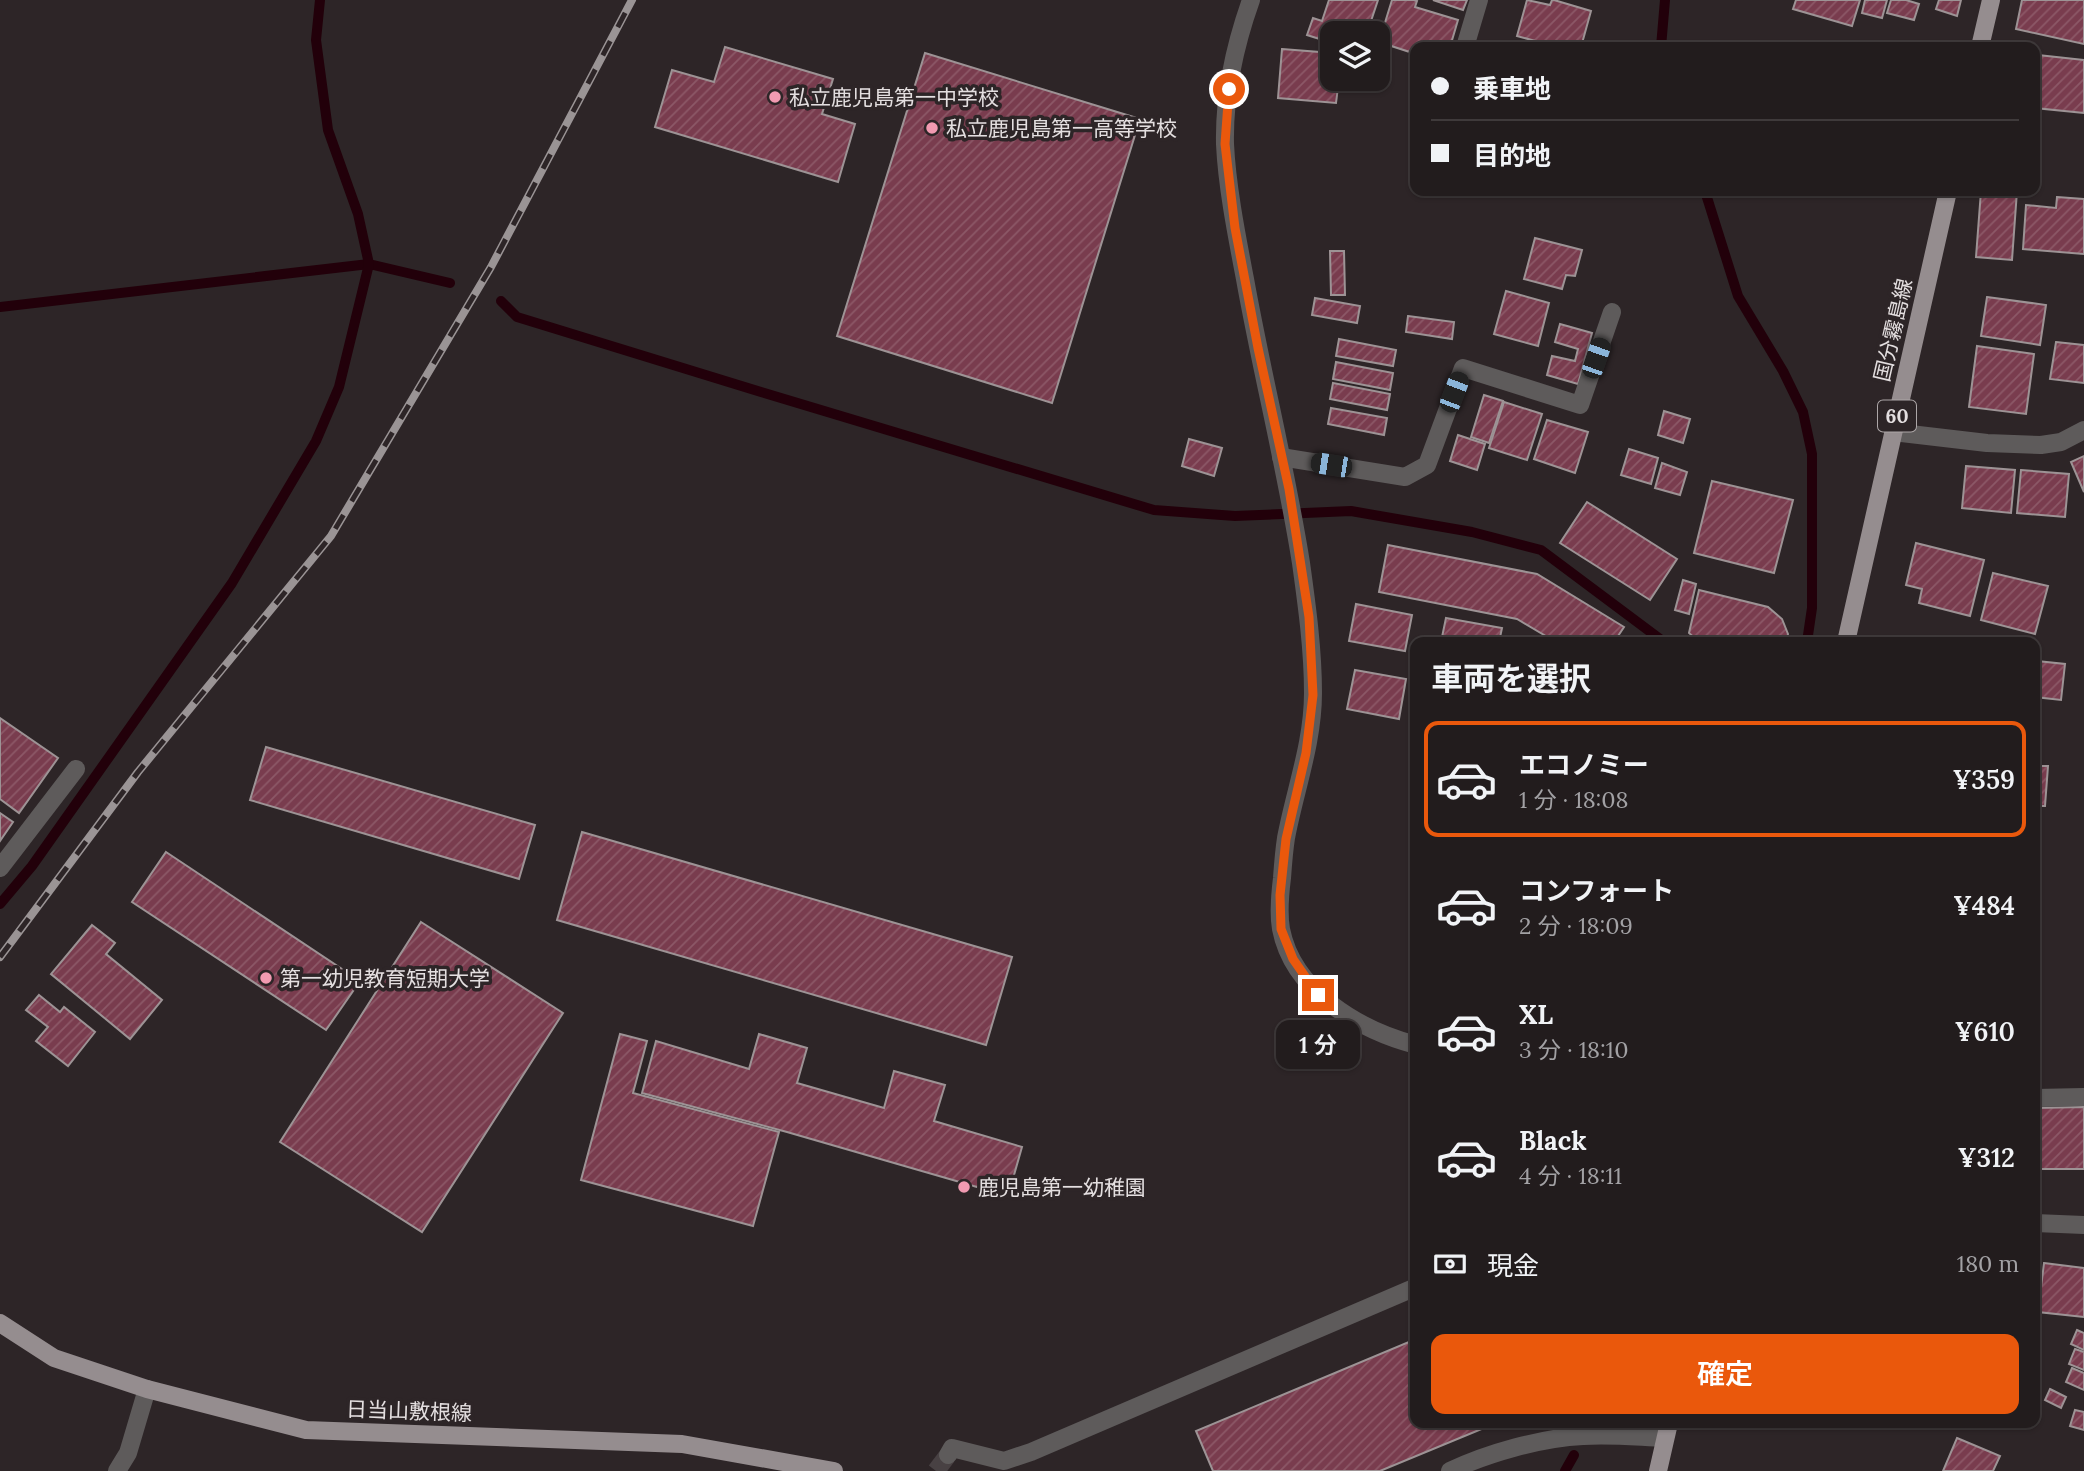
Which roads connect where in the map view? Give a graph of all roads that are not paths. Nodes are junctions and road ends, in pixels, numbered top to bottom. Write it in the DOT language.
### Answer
graph roads {
  1 [pos="1251,0"];
  2 [pos="1479,0"];
  3 [pos="1991,0"];
  4 [pos="1466,42"];
  5 [pos="1981,42"];
  6 [pos="1947,196"];
  7 [pos="1612,312"];
  8 [pos="2084,430"];
  9 [pos="1893,432"];
  10 [pos="1281,457"];
  11 [pos="1847,637"];
  12 [pos="76,769"];
  13 [pos="0,868"];
  14 [pos="1410,1043"];
  15 [pos="2084,1097"];
  16 [pos="2040,1098"];
  17 [pos="2040,1223"];
  18 [pos="2084,1225"];
  19 [pos="1410,1290"];
  20 [pos="0,1323"];
  21 [pos="147,1389"];
  22 [pos="1667,1430"];
  23 [pos="948,1455"];
  24 [pos="117,1471"];
  25 [pos="834,1471"];
  26 [pos="1450,1471"];
  27 [pos="1658,1471"];
  1 -- 10 [label="street"];
  2 -- 4 [label="street"];
  3 -- 5 [label="main road"];
  6 -- 9 [label="main road, 国分霧島線 / 60"];
  7 -- 10 [label="street"];
  8 -- 9 [label="street"];
  9 -- 11 [label="main road, 国分霧島線 / 60"];
  10 -- 14 [label="street"];
  12 -- 13 [label="street"];
  15 -- 16 [label="street"];
  17 -- 18 [label="street"];
  19 -- 23 [label="street"];
  20 -- 21 [label="main road, 日当山敷根線"];
  21 -- 24 [label="street"];
  21 -- 25 [label="main road, 日当山敷根線"];
  22 -- 26 [label="street"];
  22 -- 27 [label="main road"];
}
